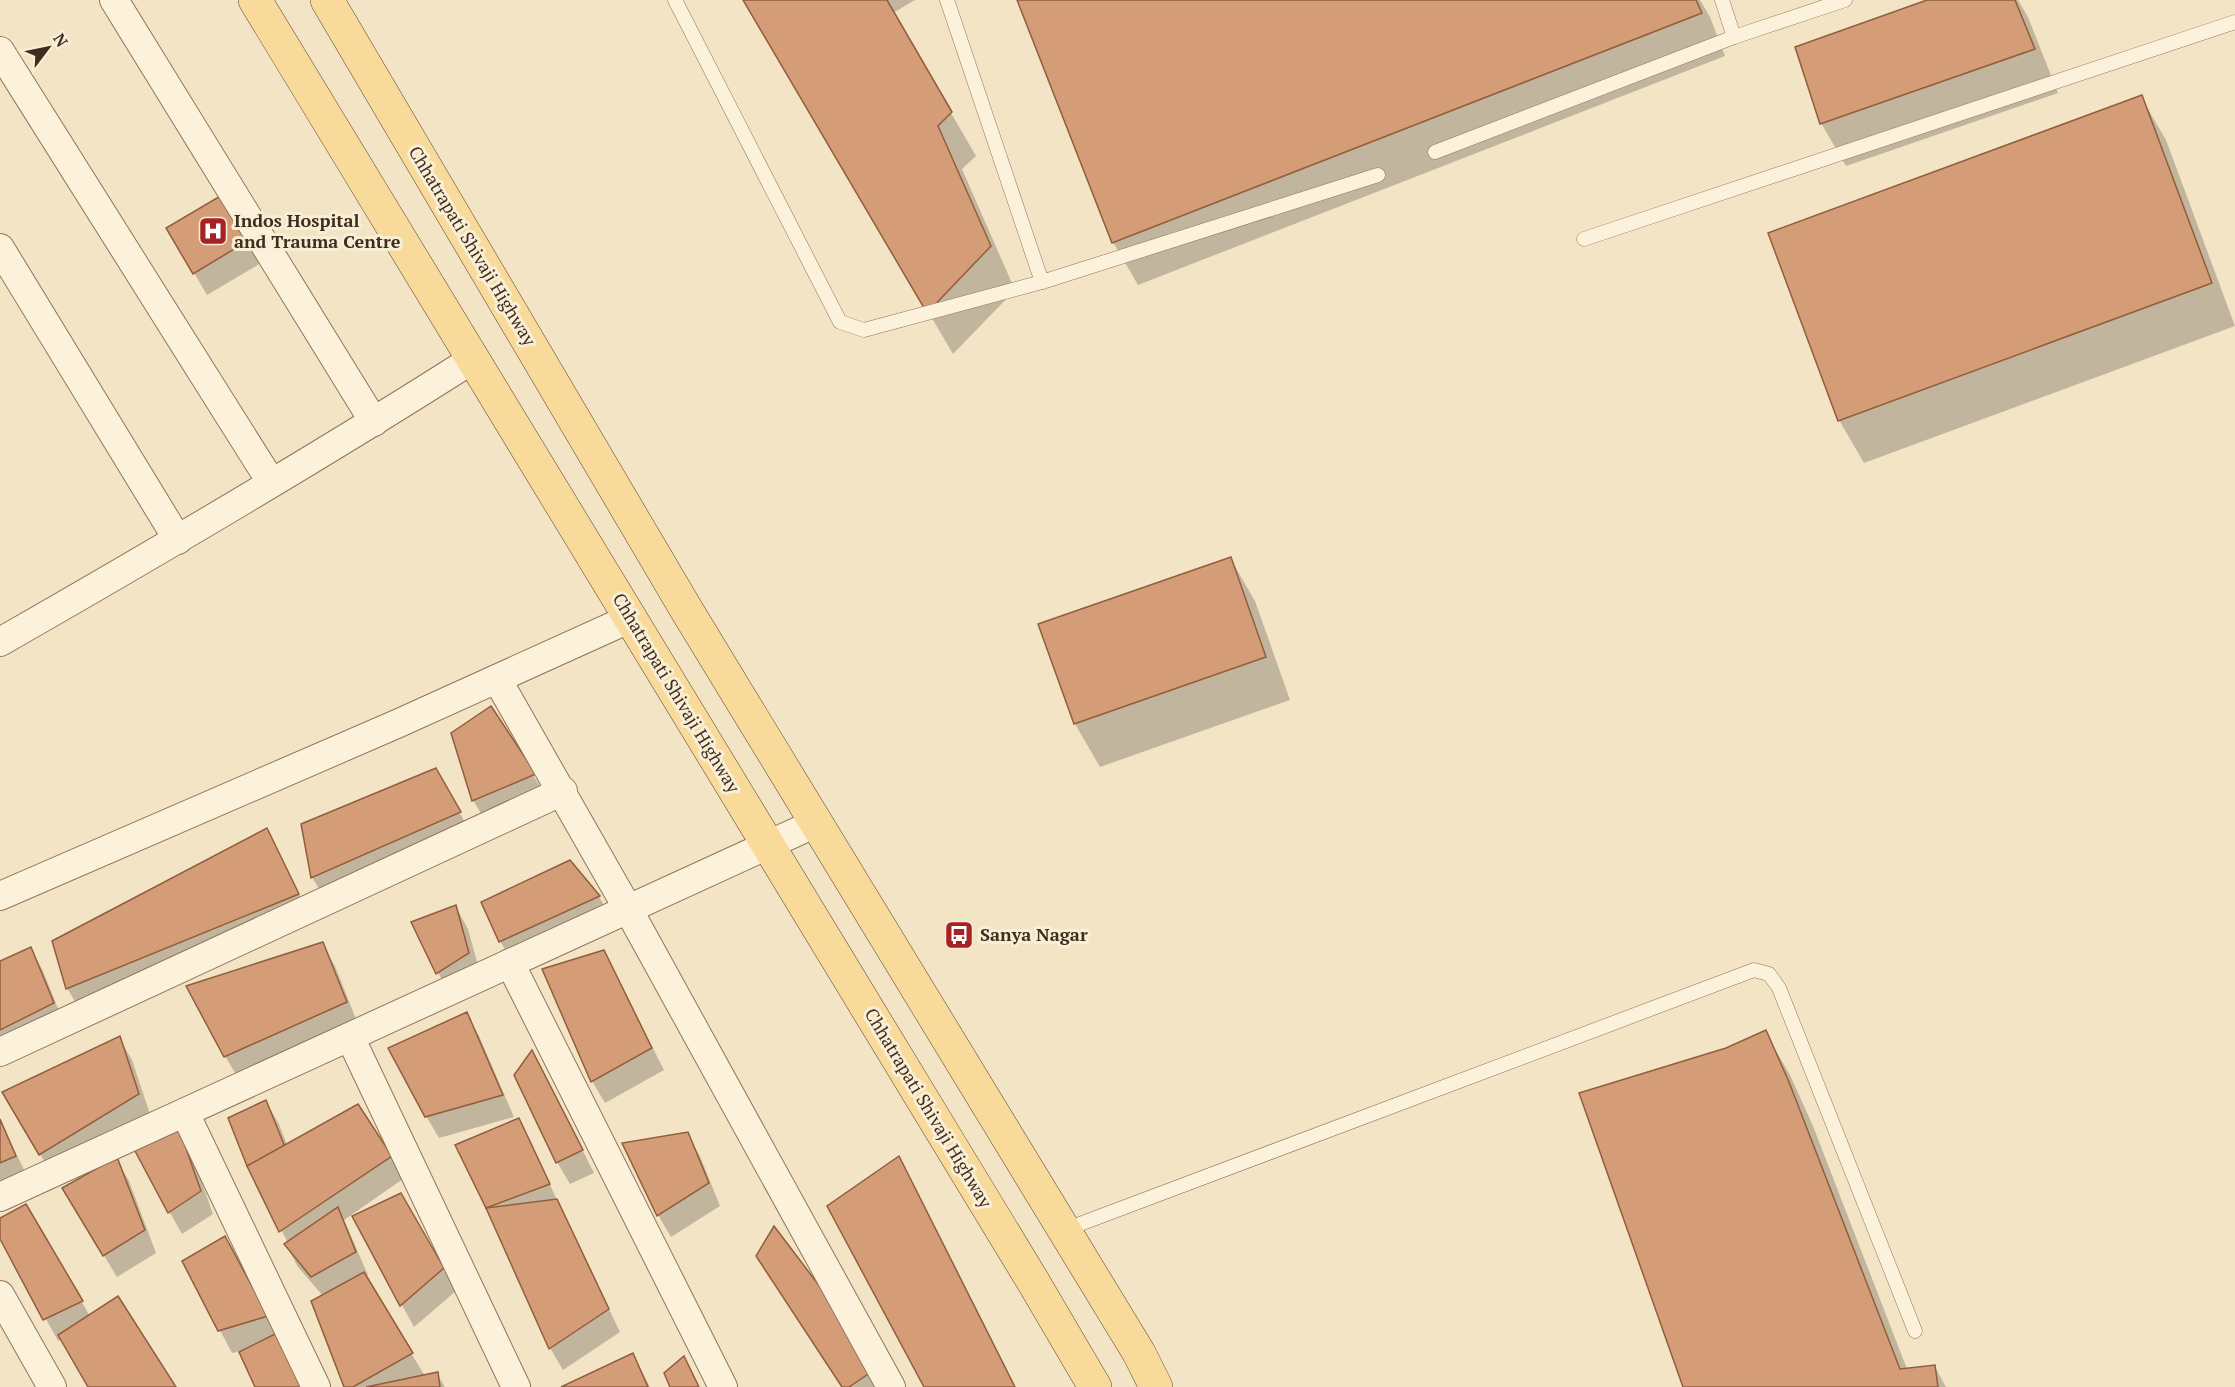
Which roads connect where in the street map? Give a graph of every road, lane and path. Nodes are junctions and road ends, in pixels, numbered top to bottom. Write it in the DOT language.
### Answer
graph roads {
  1 [pos="114,0"];
  2 [pos="255,0"];
  3 [pos="327,0"];
  4 [pos="675,0"];
  5 [pos="947,0"];
  6 [pos="1722,0"];
  7 [pos="1845,0"];
  8 [pos="2235,22"];
  9 [pos="1734,37"];
  10 [pos="0,51"];
  11 [pos="1435,152"];
  12 [pos="1378,175"];
  13 [pos="1584,239"];
  14 [pos="3,261"];
  15 [pos="1042,282"];
  16 [pos="473,359"];
  17 [pos="374,422"];
  18 [pos="271,482"];
  19 [pos="178,540"];
  20 [pos="631,618"];
  21 [pos="0,642"];
  22 [pos="497,678"];
  23 [pos="563,791"];
  24 [pos="816,823"];
  25 [pos="768,845"];
  26 [pos="0,896"];
  27 [pos="628,909"];
  28 [pos="510,963"];
  29 [pos="350,1037"];
  30 [pos="0,1052"];
  31 [pos="185,1113"];
  32 [pos="0,1197"];
  33 [pos="1064,1230"];
  34 [pos="0,1295"];
  35 [pos="1915,1331"];
  36 [pos="52,1387"];
  37 [pos="316,1387"];
  38 [pos="516,1387"];
  39 [pos="723,1387"];
  40 [pos="891,1387"];
  41 [pos="1095,1387"];
  42 [pos="1156,1387"];
  1 -- 17 [label="street"];
  2 -- 16 [label="main road, Chhatrapati Shivaji Highway"];
  3 -- 24 [label="main road, Chhatrapati Shivaji Highway"];
  4 -- 15 [label="lane"];
  5 -- 15 [label="lane"];
  6 -- 9 [label="lane"];
  7 -- 9 [label="lane"];
  8 -- 13 [label="lane"];
  9 -- 11 [label="lane"];
  10 -- 18 [label="street"];
  12 -- 15 [label="lane"];
  14 -- 19 [label="street"];
  16 -- 17 [label="street"];
  16 -- 20 [label="main road, Chhatrapati Shivaji Highway"];
  17 -- 18 [label="street"];
  18 -- 19 [label="street"];
  19 -- 21 [label="street"];
  20 -- 22 [label="street"];
  20 -- 25 [label="main road, Chhatrapati Shivaji Highway"];
  22 -- 23 [label="street"];
  22 -- 26 [label="street"];
  23 -- 27 [label="street"];
  23 -- 30 [label="street"];
  24 -- 25 [label="street"];
  24 -- 33 [label="main road, Chhatrapati Shivaji Highway"];
  25 -- 27 [label="street"];
  25 -- 41 [label="main road, Chhatrapati Shivaji Highway"];
  27 -- 28 [label="street"];
  27 -- 40 [label="street"];
  28 -- 29 [label="street"];
  28 -- 39 [label="street"];
  29 -- 31 [label="street"];
  29 -- 38 [label="street"];
  31 -- 32 [label="street"];
  31 -- 37 [label="street"];
  33 -- 35 [label="lane"];
  33 -- 42 [label="main road, Chhatrapati Shivaji Highway"];
  34 -- 36 [label="street"];
}
